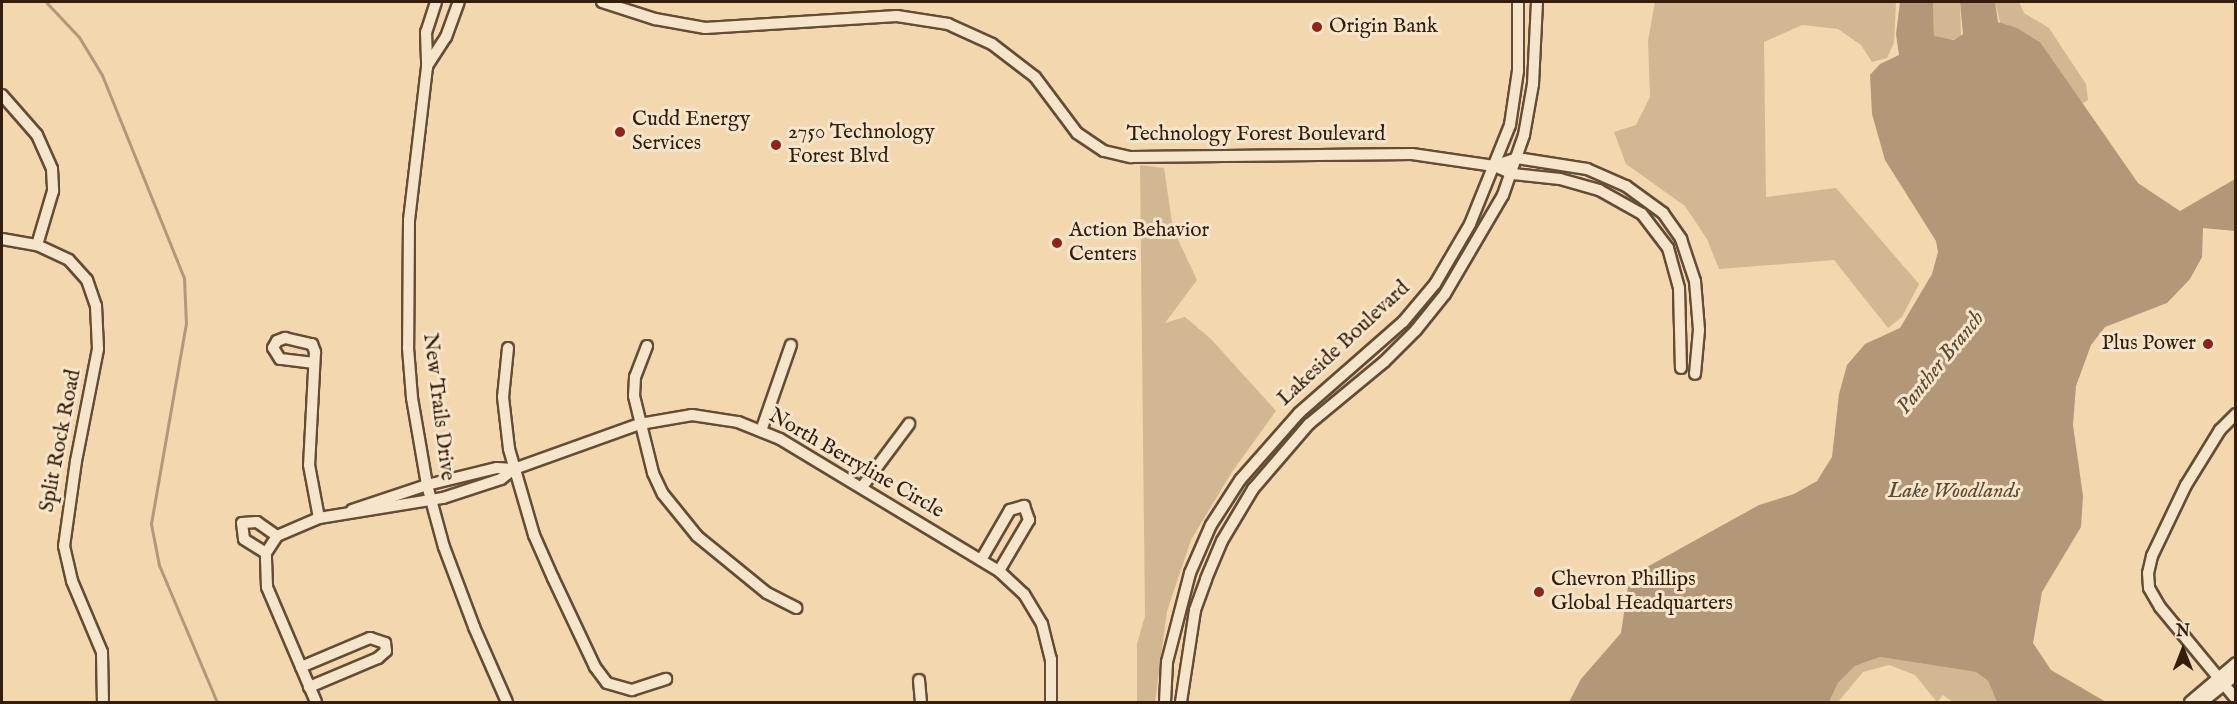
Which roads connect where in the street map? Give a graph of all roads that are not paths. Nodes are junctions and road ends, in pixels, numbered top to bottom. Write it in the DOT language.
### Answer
graph roads {
  1 [pos="436,2"];
  2 [pos="459,2"];
  3 [pos="602,2"];
  4 [pos="1518,2"];
  5 [pos="1537,2"];
  6 [pos="427,67"];
  7 [pos="2,95"];
  8 [pos="1517,158"];
  9 [pos="1494,166"];
  10 [pos="1513,174"];
  11 [pos="2,239"];
  12 [pos="37,245"];
  13 [pos="1435,284"];
  14 [pos="1445,294"];
  15 [pos="791,345"];
  16 [pos="647,346"];
  17 [pos="508,348"];
  18 [pos="314,363"];
  19 [pos="1681,368"];
  20 [pos="1695,374"];
  21 [pos="1299,413"];
  22 [pos="2235,414"];
  23 [pos="640,424"];
  24 [pos="909,424"];
  25 [pos="1309,424"];
  26 [pos="761,431"];
  27 [pos="514,469"];
  28 [pos="427,484"];
  29 [pos="862,487"];
  30 [pos="431,501"];
  31 [pos="349,511"];
  32 [pos="319,518"];
  33 [pos="277,536"];
  34 [pos="266,553"];
  35 [pos="981,560"];
  36 [pos="999,571"];
  37 [pos="796,608"];
  38 [pos="1167,662"];
  39 [pos="2235,663"];
  40 [pos="1185,666"];
  41 [pos="301,667"];
  42 [pos="2235,675"];
  43 [pos="666,679"];
  44 [pos="920,680"];
  45 [pos="2221,680"];
  46 [pos="309,687"];
  47 [pos="2235,699"];
  48 [pos="103,702"];
  49 [pos="316,702"];
  50 [pos="507,702"];
  51 [pos="921,702"];
  52 [pos="1051,702"];
  53 [pos="1165,702"];
  54 [pos="1181,702"];
  55 [pos="2190,702"];
  56 [pos="2202,702"];
  1 -- 6 [label="street, New Trails Drive"];
  2 -- 6 [label="street, New Trails Drive"];
  3 -- 9 [label="street, Technology Forest Boulevard"];
  4 -- 9 [label="street, Lakeside Boulevard"];
  5 -- 8 [label="street, Lakeside Boulevard"];
  6 -- 28 [label="street, New Trails Drive"];
  7 -- 12 [label="street"];
  8 -- 9 [label="street, Technology Forest Boulevard"];
  8 -- 10 [label="street, Lakeside Boulevard"];
  8 -- 20 [label="street, Technology Forest Boulevard"];
  9 -- 10 [label="street, Technology Forest Boulevard"];
  9 -- 13 [label="street, Lakeside Boulevard"];
  10 -- 14 [label="street, Lakeside Boulevard"];
  10 -- 19 [label="street, Technology Forest Boulevard"];
  11 -- 12 [label="street, Split Rock Road"];
  12 -- 48 [label="street, Split Rock Road"];
  13 -- 14 [label="street"];
  13 -- 21 [label="street, Lakeside Boulevard"];
  14 -- 25 [label="street, Lakeside Boulevard"];
  15 -- 26 [label="street"];
  16 -- 23 [label="street"];
  17 -- 27 [label="street"];
  18 -- 32 [label="street"];
  21 -- 25 [label="street"];
  21 -- 38 [label="street, Lakeside Boulevard"];
  22 -- 45 [label="street"];
  23 -- 26 [label="street, North Berryline Circle"];
  23 -- 27 [label="street, North Berryline Circle"];
  23 -- 37 [label="street"];
  24 -- 29 [label="street"];
  25 -- 40 [label="street, Lakeside Boulevard"];
  26 -- 29 [label="street, North Berryline Circle"];
  27 -- 28 [label="street, North Berryline Circle"];
  27 -- 30 [label="street, North Berryline Circle"];
  27 -- 43 [label="street"];
  28 -- 30 [label="street, New Trails Drive"];
  28 -- 31 [label="street, North Berryline Circle"];
  29 -- 35 [label="street, North Berryline Circle"];
  30 -- 31 [label="street, North Berryline Circle"];
  30 -- 50 [label="street, New Trails Drive"];
  31 -- 32 [label="street, North Berryline Circle"];
  32 -- 33 [label="street, North Berryline Circle"];
  33 -- 34 [label="street"];
  33 -- 34 [label="street"];
  34 -- 41 [label="street"];
  35 -- 36 [label="street, North Berryline Circle"];
  35 -- 36 [label="street"];
  36 -- 52 [label="street, North Berryline Circle"];
  38 -- 40 [label="street"];
  38 -- 53 [label="street, Lakeside Boulevard"];
  39 -- 45 [label="street"];
  40 -- 54 [label="street, Lakeside Boulevard"];
  41 -- 46 [label="street"];
  41 -- 46 [label="street"];
  42 -- 45 [label="street"];
  44 -- 51 [label="street"];
  45 -- 47 [label="street"];
  45 -- 55 [label="street"];
  45 -- 56 [label="street"];
  46 -- 49 [label="street"];
}
